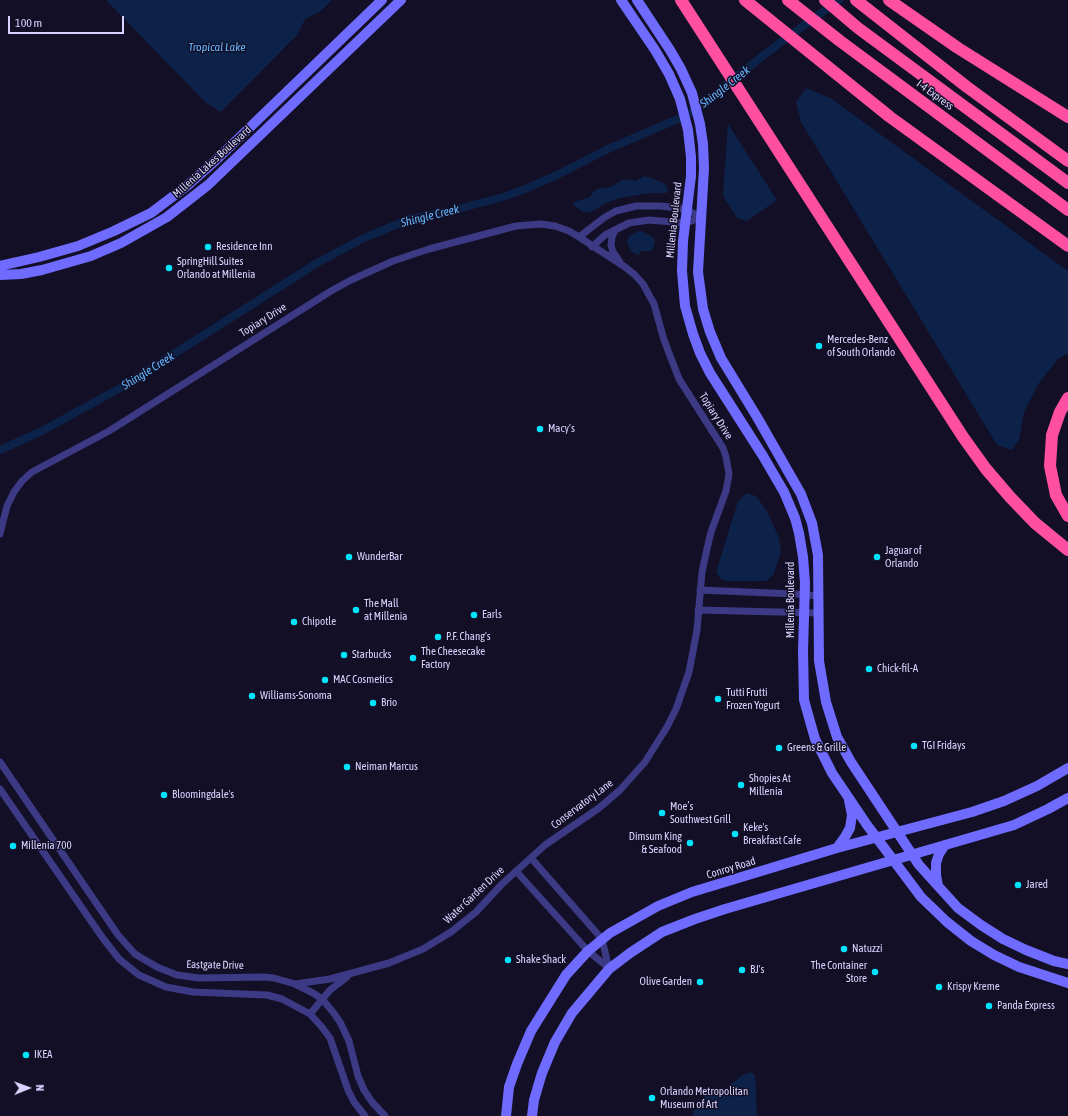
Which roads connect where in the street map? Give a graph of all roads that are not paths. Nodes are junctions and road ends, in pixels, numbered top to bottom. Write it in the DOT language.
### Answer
graph roads {
  1 [pos="382,0"];
  2 [pos="401,0"];
  3 [pos="620,0"];
  4 [pos="637,0"];
  5 [pos="681,0"];
  6 [pos="745,0"];
  7 [pos="788,0"];
  8 [pos="825,0"];
  9 [pos="856,0"];
  10 [pos="890,1"];
  11 [pos="1068,117"];
  12 [pos="1068,161"];
  13 [pos="1068,183"];
  14 [pos="688,210"];
  15 [pos="1068,210"];
  16 [pos="701,218"];
  17 [pos="685,223"];
  18 [pos="615,230"];
  19 [pos="579,237"];
  20 [pos="592,246"];
  21 [pos="1068,246"];
  22 [pos="0,266"];
  23 [pos="625,267"];
  24 [pos="0,275"];
  25 [pos="1068,398"];
  26 [pos="1068,516"];
  27 [pos="0,534"];
  28 [pos="1068,550"];
  29 [pos="700,590"];
  30 [pos="805,596"];
  31 [pos="819,596"];
  32 [pos="698,610"];
  33 [pos="804,613"];
  34 [pos="819,613"];
  35 [pos="0,762"];
  36 [pos="1068,768"];
  37 [pos="0,789"];
  38 [pos="849,798"];
  39 [pos="1068,798"];
  40 [pos="896,832"];
  41 [pos="876,837"];
  42 [pos="945,845"];
  43 [pos="837,848"];
  44 [pos="912,854"];
  45 [pos="531,858"];
  46 [pos="893,860"];
  47 [pos="516,870"];
  48 [pos="938,886"];
  49 [pos="602,939"];
  50 [pos="588,951"];
  51 [pos="1068,964"];
  52 [pos="609,968"];
  53 [pos="358,972"];
  54 [pos="1068,983"];
  55 [pos="295,984"];
  56 [pos="322,1000"];
  57 [pos="310,1014"];
  58 [pos="365,1116"];
  59 [pos="385,1116"];
  60 [pos="506,1116"];
  61 [pos="532,1116"];
  1 -- 22 [label="street, Millenia Lakes Boulevard"];
  2 -- 24 [label="street, Millenia Lakes Boulevard"];
  3 -- 14 [label="street, Millenia Boulevard"];
  4 -- 16 [label="street"];
  5 -- 28 [label="highway"];
  6 -- 21 [label="highway"];
  7 -- 15 [label="highway, I-4 Express"];
  8 -- 13 [label="highway, I-4 Express"];
  9 -- 12 [label="highway"];
  10 -- 11 [label="highway"];
  14 -- 16 [label="street"];
  14 -- 17 [label="street, Millenia Boulevard"];
  14 -- 19 [label="street"];
  16 -- 17 [label="street"];
  16 -- 31 [label="street"];
  17 -- 18 [label="street"];
  17 -- 30 [label="street, Millenia Boulevard"];
  18 -- 20 [label="street"];
  18 -- 23 [label="street, Topiary Drive"];
  19 -- 20 [label="street, Topiary Drive"];
  19 -- 27 [label="street, Topiary Drive"];
  20 -- 23 [label="street, Topiary Drive"];
  23 -- 29 [label="street, Topiary Drive"];
  25 -- 26 [label="highway"];
  29 -- 30 [label="street"];
  29 -- 32 [label="street, Conservatory Lane"];
  30 -- 31 [label="street"];
  30 -- 33 [label="street, Millenia Boulevard"];
  31 -- 34 [label="street"];
  32 -- 33 [label="street"];
  32 -- 45 [label="street, Conservatory Lane"];
  33 -- 34 [label="street"];
  33 -- 38 [label="street, Millenia Boulevard"];
  34 -- 40 [label="street"];
  35 -- 55 [label="street, Eastgate Drive"];
  36 -- 40 [label="street, Conroy Road"];
  37 -- 57 [label="street"];
  38 -- 41 [label="street, Millenia Boulevard"];
  38 -- 43 [label="street"];
  39 -- 42 [label="street"];
  40 -- 41 [label="street, Conroy Road"];
  40 -- 44 [label="street"];
  41 -- 43 [label="street, Conroy Road"];
  41 -- 46 [label="street, Millenia Boulevard"];
  42 -- 44 [label="street"];
  42 -- 48 [label="street"];
  43 -- 49 [label="street, Conroy Road"];
  44 -- 46 [label="street"];
  44 -- 48 [label="street"];
  45 -- 47 [label="street, Water Garden Drive"];
  45 -- 49 [label="street"];
  46 -- 52 [label="street"];
  46 -- 54 [label="street, Millenia Boulevard"];
  47 -- 50 [label="street, Water Garden Drive"];
  47 -- 53 [label="street, Water Garden Drive"];
  48 -- 51 [label="street"];
  49 -- 50 [label="street, Conroy Road"];
  49 -- 52 [label="street"];
  50 -- 52 [label="street, Water Garden Drive"];
  50 -- 60 [label="street, Conroy Road"];
  52 -- 61 [label="street"];
  53 -- 55 [label="street, Water Garden Drive"];
  53 -- 56 [label="street, Water Garden Drive"];
  55 -- 56 [label="street, Eastgate Drive"];
  56 -- 57 [label="street, Water Garden Drive"];
  56 -- 59 [label="street, Eastgate Drive"];
  57 -- 58 [label="street"];
}
